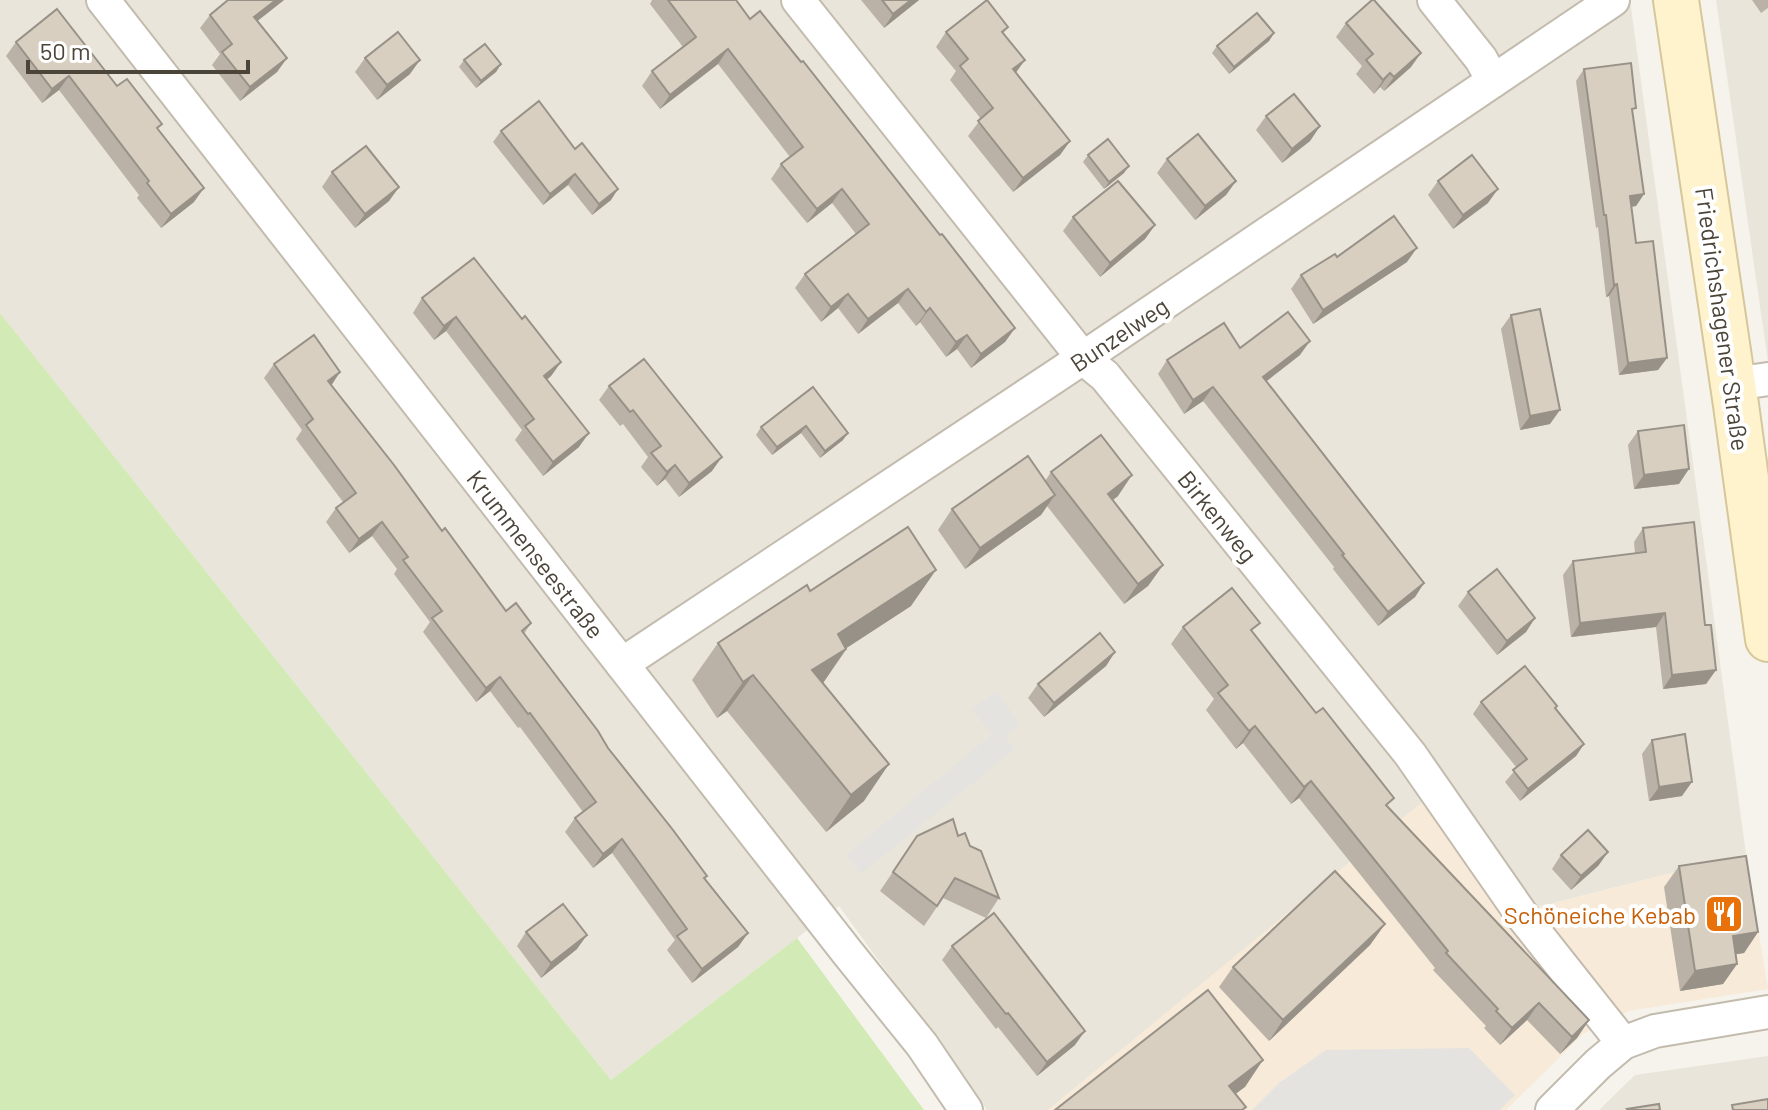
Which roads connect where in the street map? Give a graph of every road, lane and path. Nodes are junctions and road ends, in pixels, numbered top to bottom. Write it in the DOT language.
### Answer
graph roads {
  1 [pos="103,0"];
  2 [pos="798,0"];
  3 [pos="1434,0"];
  4 [pos="1613,0"];
  5 [pos="1676,0"];
  6 [pos="1493,81"];
  7 [pos="1083,358"];
  8 [pos="1750,382"];
  9 [pos="1768,639"];
  10 [pos="622,664"];
  11 [pos="1768,1012"];
  12 [pos="1623,1043"];
  13 [pos="966,1110"];
  14 [pos="1552,1110"];
  1 -- 10 [label="street, Krummenseestraße"];
  2 -- 7 [label="street, Birkenweg"];
  3 -- 6 [label="street"];
  4 -- 6 [label="street, Bunzelweg"];
  5 -- 8 [label="main road, Friedrichshagener Straße"];
  6 -- 7 [label="street, Bunzelweg"];
  7 -- 10 [label="street, Bunzelweg"];
  7 -- 12 [label="street, Birkenweg"];
  8 -- 9 [label="main road, Friedrichshagener Straße"];
  10 -- 13 [label="street, Krummenseestraße"];
  11 -- 12 [label="street"];
  12 -- 14 [label="street"];
}
